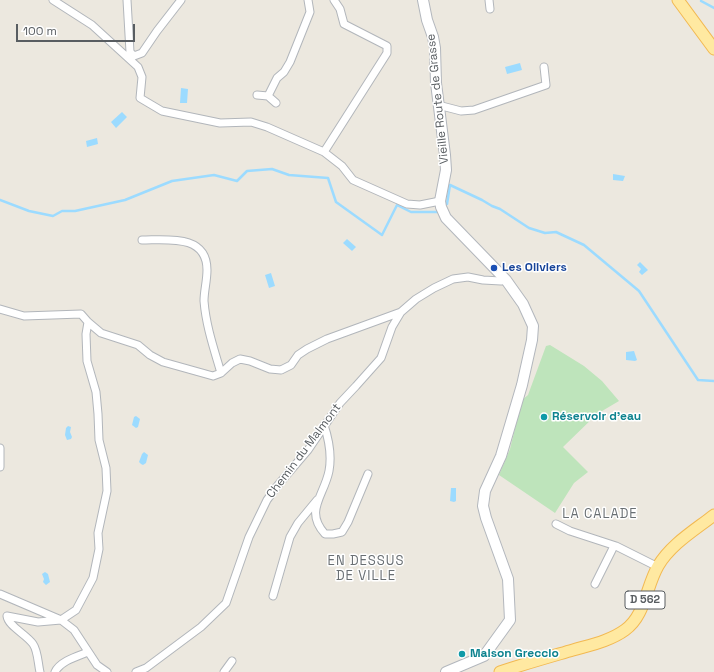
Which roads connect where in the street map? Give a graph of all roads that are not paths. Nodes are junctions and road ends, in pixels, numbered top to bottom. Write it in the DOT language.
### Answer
graph roads {
  1 [pos="54,0"];
  2 [pos="127,0"];
  3 [pos="182,0"];
  4 [pos="308,0"];
  5 [pos="334,0"];
  6 [pos="423,0"];
  7 [pos="489,0"];
  8 [pos="678,0"];
  9 [pos="490,9"];
  10 [pos="714,49"];
  11 [pos="544,67"];
  12 [pos="257,95"];
  13 [pos="268,96"];
  14 [pos="276,103"];
  15 [pos="438,105"];
  16 [pos="324,152"];
  17 [pos="440,201"];
  18 [pos="142,240"];
  19 [pos="506,280"];
  20 [pos="0,309"];
  21 [pos="401,312"];
  22 [pos="88,322"];
  23 [pos="221,373"];
  24 [pos="324,425"];
  25 [pos="0,448"];
  26 [pos="0,467"];
  27 [pos="368,474"];
  28 [pos="320,497"];
  29 [pos="714,515"];
  30 [pos="556,524"];
  31 [pos="614,546"];
  32 [pos="658,567"];
  33 [pos="595,584"];
  34 [pos="0,594"];
  35 [pos="273,596"];
  36 [pos="3,616"];
  37 [pos="61,620"];
  38 [pos="88,652"];
  39 [pos="232,661"];
  40 [pos="40,672"];
  41 [pos="55,672"];
  42 [pos="107,672"];
  43 [pos="136,672"];
  44 [pos="224,672"];
  45 [pos="446,672"];
  46 [pos="500,672"];
  1 -- 16 [label="street"];
  2 -- 3 [label="street"];
  4 -- 13 [label="street"];
  5 -- 16 [label="street"];
  6 -- 15 [label="street, Vieille Route de Grasse"];
  7 -- 9 [label="street"];
  8 -- 10 [label="main road"];
  11 -- 15 [label="street"];
  12 -- 13 [label="street"];
  13 -- 14 [label="street"];
  15 -- 17 [label="street, Vieille Route de Grasse"];
  16 -- 17 [label="street"];
  17 -- 19 [label="street"];
  18 -- 23 [label="street"];
  19 -- 21 [label="street, Chemin du Malmont"];
  19 -- 45 [label="street"];
  20 -- 22 [label="street"];
  21 -- 23 [label="street"];
  21 -- 24 [label="street, Chemin du Malmont"];
  22 -- 23 [label="street"];
  22 -- 37 [label="street"];
  24 -- 28 [label="street"];
  24 -- 43 [label="street, Chemin du Malmont"];
  25 -- 26 [label="street"];
  27 -- 28 [label="street"];
  28 -- 35 [label="street"];
  29 -- 32 [label="main road, D 562"];
  30 -- 31 [label="street"];
  31 -- 32 [label="street"];
  31 -- 33 [label="street"];
  32 -- 46 [label="main road, D 562"];
  34 -- 37 [label="street"];
  36 -- 37 [label="street"];
  36 -- 40 [label="street"];
  37 -- 38 [label="street"];
  38 -- 41 [label="street"];
  38 -- 42 [label="street"];
  39 -- 44 [label="street"];
}
